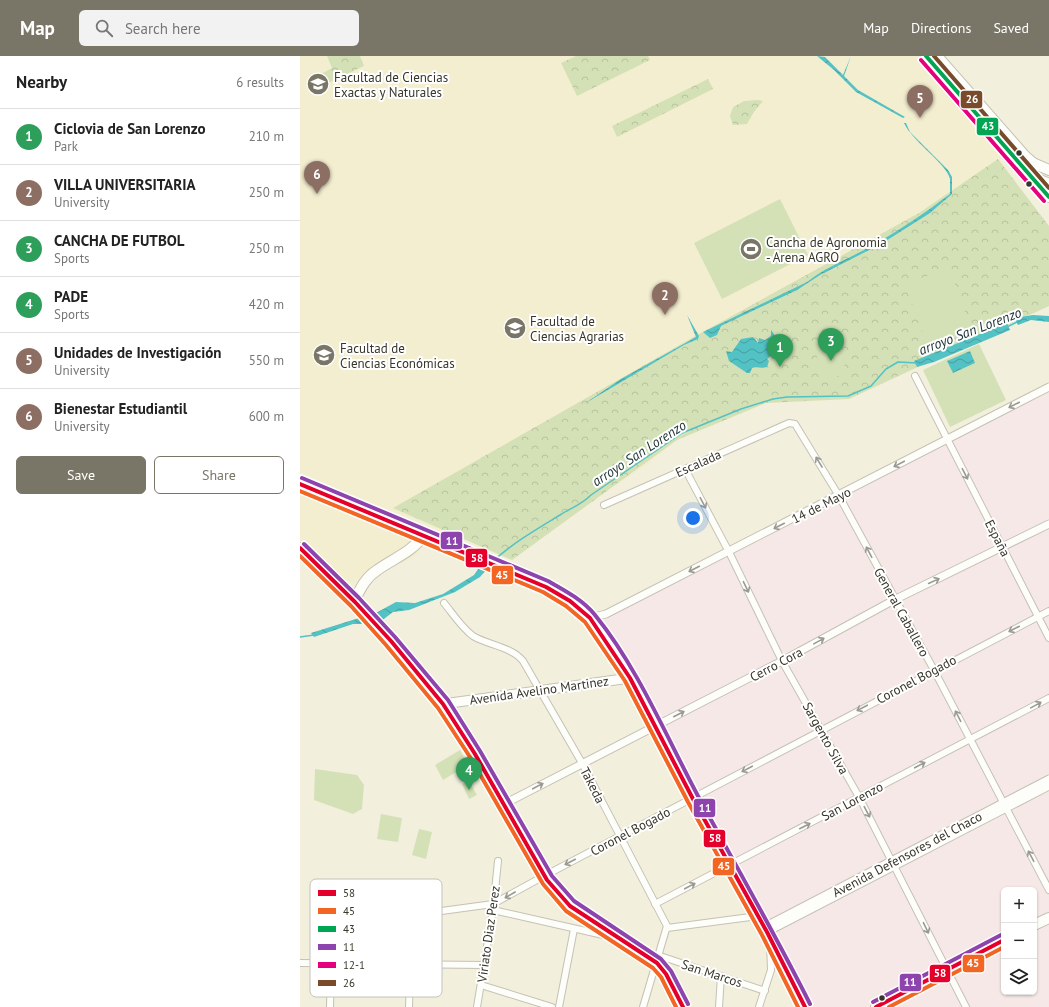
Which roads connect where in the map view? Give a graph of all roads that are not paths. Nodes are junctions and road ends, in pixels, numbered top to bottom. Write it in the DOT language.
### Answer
graph roads {
  1 [pos="926,56"];
  2 [pos="937,56"];
  3 [pos="1049,170"];
  4 [pos="1033,176"];
  5 [pos="1049,182"];
  6 [pos="1049,197"];
  7 [pos="915,376"];
  8 [pos="1048,390"];
  9 [pos="792,423"];
  10 [pos="948,439"];
  11 [pos="685,469"];
  12 [pos="300,484"];
  13 [pos="839,496"];
  14 [pos="604,505"];
  15 [pos="1049,524"];
  16 [pos="423,536"];
  17 [pos="300,548"];
  18 [pos="1003,548"];
  19 [pos="729,552"];
  20 [pos="894,600"];
  21 [pos="355,601"];
  22 [pos="444,603"];
  23 [pos="1049,611"];
  24 [pos="1038,617"];
  25 [pos="590,618"];
  26 [pos="1049,638"];
  27 [pos="782,661"];
  28 [pos="934,670"];
  29 [pos="628,675"];
  30 [pos="539,688"];
  31 [pos="1049,698"];
  32 [pos="443,704"];
  33 [pos="655,726"];
  34 [pos="822,729"];
  35 [pos="970,739"];
  36 [pos="582,763"];
  37 [pos="1049,779"];
  38 [pos="1049,786"];
  39 [pos="859,797"];
  40 [pos="693,799"];
  41 [pos="504,804"];
  42 [pos="1004,806"];
  43 [pos="620,837"];
  44 [pos="498,861"];
  45 [pos="894,864"];
  46 [pos="729,865"];
  47 [pos="544,876"];
  48 [pos="1049,890"];
  49 [pos="655,904"];
  50 [pos="493,907"];
  51 [pos="442,912"];
  52 [pos="758,916"];
  53 [pos="1049,918"];
  54 [pos="1037,924"];
  55 [pos="667,928"];
  56 [pos="574,929"];
  57 [pos="767,932"];
  58 [pos="622,939"];
  59 [pos="1001,942"];
  60 [pos="658,959"];
  61 [pos="442,964"];
  62 [pos="484,965"];
  63 [pos="947,970"];
  64 [pos="721,976"];
  65 [pos="481,985"];
  66 [pos="765,991"];
  67 [pos="330,997"];
  68 [pos="409,997"];
  69 [pos="330,1007"];
  70 [pos="409,1007"];
  71 [pos="478,1007"];
  72 [pos="552,1007"];
  73 [pos="559,1007"];
  74 [pos="643,1007"];
  75 [pos="683,1007"];
  76 [pos="719,1007"];
  77 [pos="759,1007"];
  78 [pos="805,1007"];
  79 [pos="876,1007"];
  80 [pos="966,1007"];
  1 -- 4 [label="highway"];
  2 -- 3 [label="highway"];
  4 -- 5 [label="street"];
  4 -- 6 [label="highway"];
  7 -- 10 [label="street, España"];
  8 -- 10 [label="street, 14 de Mayo, one-way"];
  9 -- 11 [label="street, Escalada"];
  13 -- 9 [label="street, General Caballero, one-way"];
  10 -- 13 [label="street, 14 de Mayo, one-way"];
  10 -- 18 [label="street, España, one-way"];
  11 -- 14 [label="street, Escalada"];
  11 -- 19 [label="street, Sargento Silva, one-way"];
  12 -- 16 [label="highway"];
  13 -- 19 [label="street, 14 de Mayo, one-way"];
  20 -- 13 [label="street, General Caballero, one-way"];
  15 -- 18 [label="street, Cerro Cora"];
  16 -- 21 [label="highway"];
  16 -- 25 [label="highway"];
  17 -- 21 [label="highway"];
  20 -- 18 [label="street, Cerro Cora, one-way"];
  18 -- 24 [label="street, España"];
  19 -- 25 [label="street, 14 de Mayo, one-way"];
  19 -- 27 [label="street, Sargento Silva, one-way"];
  27 -- 20 [label="street, Cerro Cora, one-way"];
  20 -- 28 [label="street, General Caballero"];
  21 -- 32 [label="highway"];
  22 -- 30 [label="street, Takeda"];
  23 -- 24 [label="street, Coronel Bogado"];
  24 -- 26 [label="street, España"];
  24 -- 28 [label="street, Coronel Bogado, one-way"];
  25 -- 29 [label="highway"];
  33 -- 27 [label="street, Cerro Cora, one-way"];
  27 -- 34 [label="street, Sargento Silva"];
  28 -- 34 [label="street, Coronel Bogado, one-way"];
  35 -- 28 [label="street, General Caballero, one-way"];
  29 -- 30 [label="main road, Avenida Avelino Martinez"];
  29 -- 33 [label="highway"];
  30 -- 32 [label="main road, Avenida Avelino Martinez"];
  30 -- 36 [label="street, Takeda"];
  35 -- 31 [label="street, San Lorenzo, one-way"];
  32 -- 41 [label="highway"];
  33 -- 36 [label="street, Cerro Cora"];
  33 -- 40 [label="highway"];
  34 -- 39 [label="street, Sargento Silva"];
  34 -- 40 [label="street, Coronel Bogado, one-way"];
  39 -- 35 [label="street, San Lorenzo, one-way"];
  35 -- 42 [label="street, General Caballero"];
  41 -- 36 [label="street, Cerro Cora, one-way"];
  36 -- 43 [label="street, Takeda"];
  37 -- 42 [label="street, Avenida Defensores del Chaco"];
  38 -- 42 [label="street, Avenida Defensores del Chaco"];
  39 -- 45 [label="street, Sargento Silva, one-way"];
  46 -- 39 [label="street, San Lorenzo, one-way"];
  40 -- 43 [label="street, Coronel Bogado"];
  40 -- 46 [label="highway"];
  41 -- 47 [label="highway"];
  42 -- 45 [label="street, Avenida Defensores del Chaco"];
  48 -- 42 [label="street, General Caballero, one-way"];
  43 -- 47 [label="street, Coronel Bogado, one-way"];
  43 -- 49 [label="street, Takeda"];
  44 -- 50 [label="street, Viriato Diaz Perez"];
  45 -- 57 [label="street, Avenida Defensores del Chaco"];
  45 -- 63 [label="street, Sargento Silva, one-way"];
  49 -- 46 [label="street, San Lorenzo, one-way"];
  46 -- 52 [label="highway"];
  47 -- 50 [label="street, Coronel Bogado, one-way"];
  47 -- 58 [label="highway"];
  49 -- 55 [label="street, Takeda"];
  50 -- 51 [label="street, Coronel Bogado"];
  50 -- 56 [label="street"];
  50 -- 62 [label="street, Viriato Diaz Perez"];
  52 -- 55 [label="street"];
  52 -- 57 [label="highway"];
  53 -- 54 [label="highway"];
  55 -- 60 [label="street"];
  56 -- 58 [label="street"];
  56 -- 73 [label="street"];
  57 -- 66 [label="street"];
  57 -- 78 [label="highway"];
  58 -- 60 [label="highway"];
  59 -- 63 [label="highway"];
  60 -- 64 [label="street, San Marcos"];
  60 -- 74 [label="street"];
  60 -- 75 [label="highway"];
  61 -- 62 [label="street"];
  62 -- 65 [label="street, Viriato Diaz Perez"];
  63 -- 79 [label="highway"];
  63 -- 80 [label="street, Sargento Silva"];
  64 -- 66 [label="street, San Marcos"];
  64 -- 76 [label="street"];
  65 -- 71 [label="street, Viriato Diaz Perez"];
  65 -- 72 [label="street"];
  66 -- 77 [label="street"];
  67 -- 69 [label="street"];
  68 -- 70 [label="street"];
}
